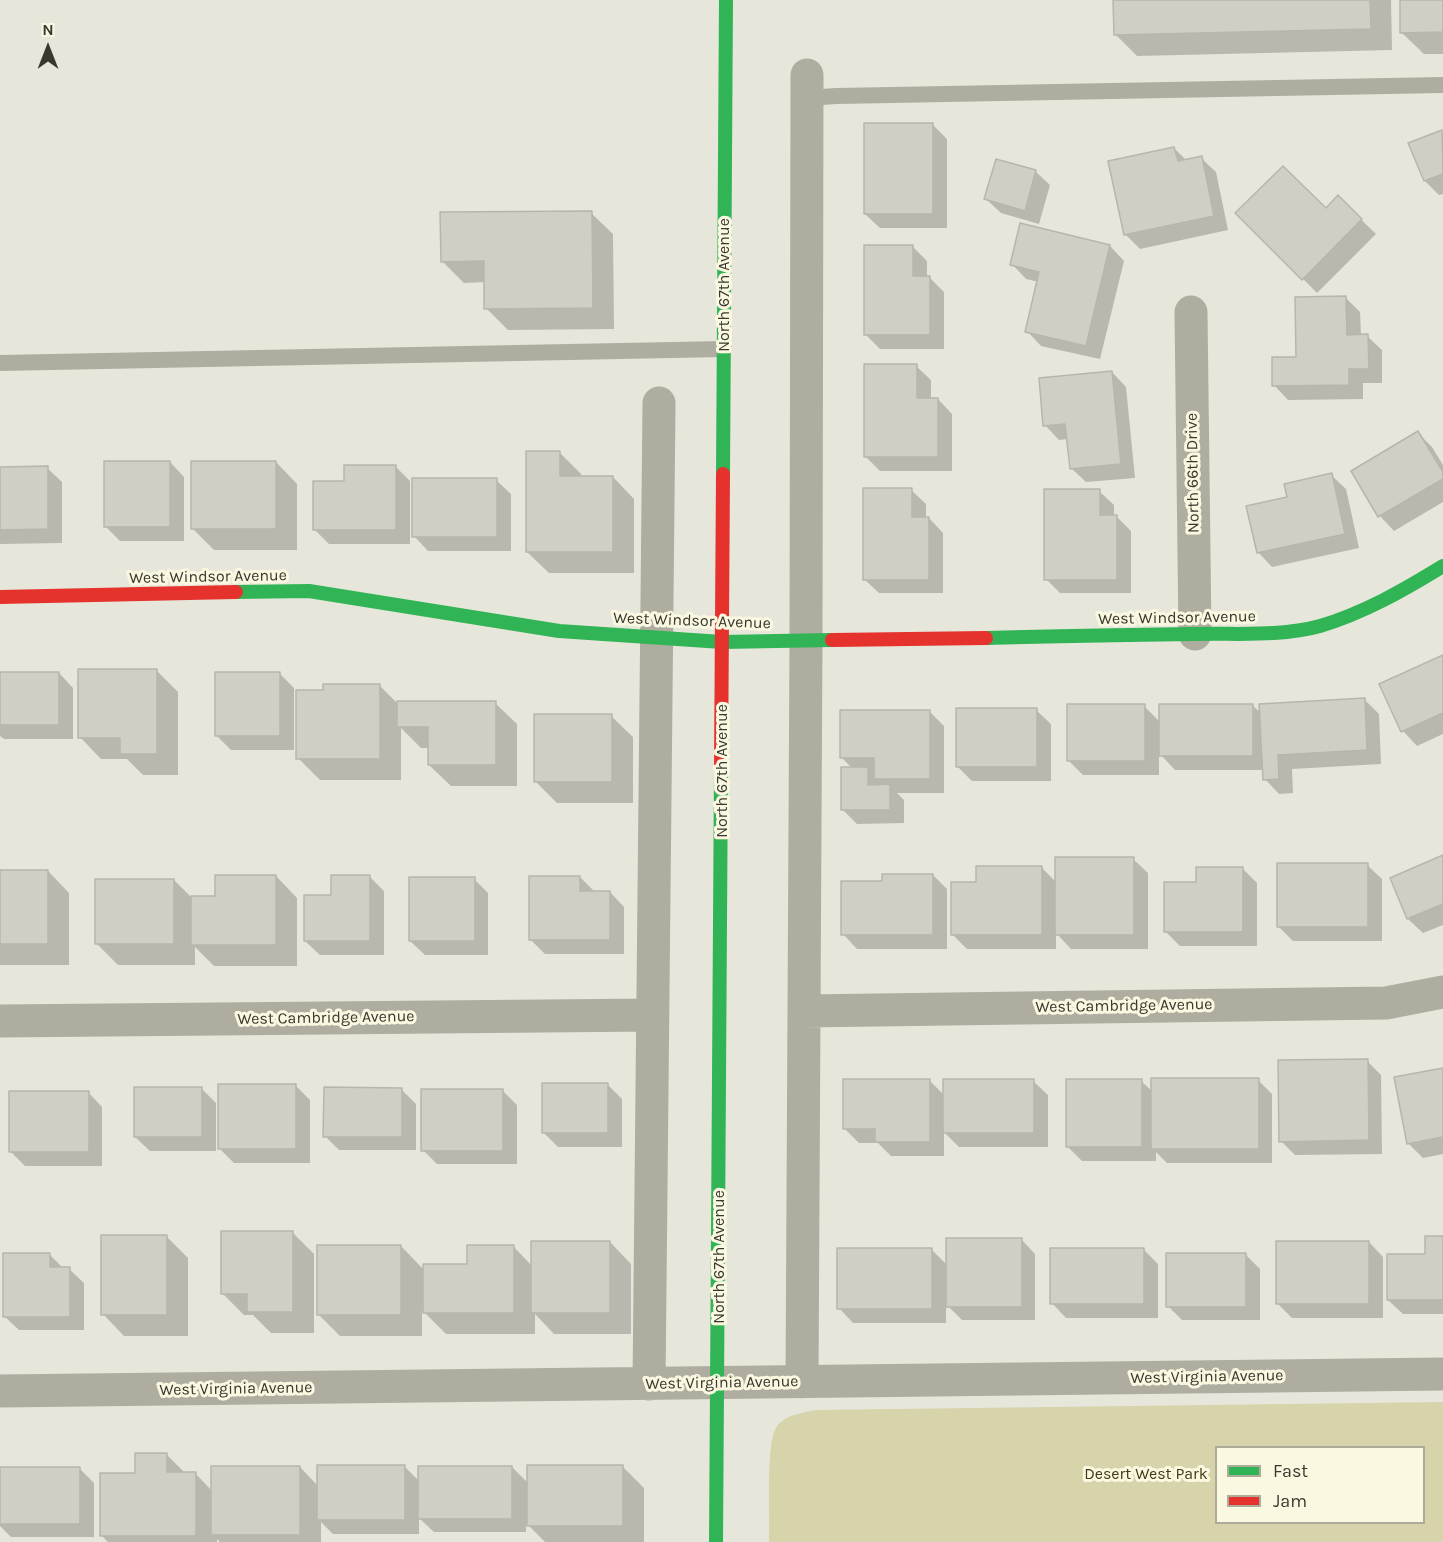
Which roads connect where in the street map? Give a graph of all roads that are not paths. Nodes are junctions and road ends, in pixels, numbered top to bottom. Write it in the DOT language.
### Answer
graph roads {
  1 [pos="726,0"];
  2 [pos="1443,85"];
  3 [pos="807,87"];
  4 [pos="1191,312"];
  5 [pos="724,348"];
  6 [pos="0,363"];
  7 [pos="659,403"];
  8 [pos="1443,566"];
  9 [pos="0,597"];
  10 [pos="1195,634"];
  11 [pos="656,637"];
  12 [pos="806,640"];
  13 [pos="722,642"];
  14 [pos="1443,992"];
  15 [pos="804,1011"];
  16 [pos="652,1015"];
  17 [pos="0,1021"];
  18 [pos="1443,1374"];
  19 [pos="802,1382"];
  20 [pos="718,1383"];
  21 [pos="649,1384"];
  22 [pos="0,1391"];
  23 [pos="716,1542"];
  1 -- 5 [label="main road, North 67th Avenue"];
  2 -- 3 [label="lane"];
  3 -- 12 [label="street"];
  4 -- 10 [label="street, North 66th Drive"];
  5 -- 6 [label="lane"];
  5 -- 13 [label="main road, North 67th Avenue"];
  7 -- 11 [label="street"];
  8 -- 10 [label="main road, West Windsor Avenue"];
  9 -- 11 [label="main road, West Windsor Avenue"];
  10 -- 12 [label="main road, West Windsor Avenue"];
  11 -- 13 [label="main road, West Windsor Avenue"];
  11 -- 16 [label="street"];
  12 -- 13 [label="main road, West Windsor Avenue"];
  12 -- 15 [label="street"];
  13 -- 20 [label="main road, North 67th Avenue"];
  14 -- 15 [label="street, West Cambridge Avenue"];
  15 -- 19 [label="street"];
  16 -- 17 [label="street, West Cambridge Avenue"];
  16 -- 21 [label="street"];
  18 -- 19 [label="street, West Virginia Avenue"];
  19 -- 20 [label="street, West Virginia Avenue"];
  20 -- 21 [label="street, West Virginia Avenue"];
  20 -- 23 [label="main road, North 67th Avenue"];
  21 -- 22 [label="street, West Virginia Avenue"];
}
